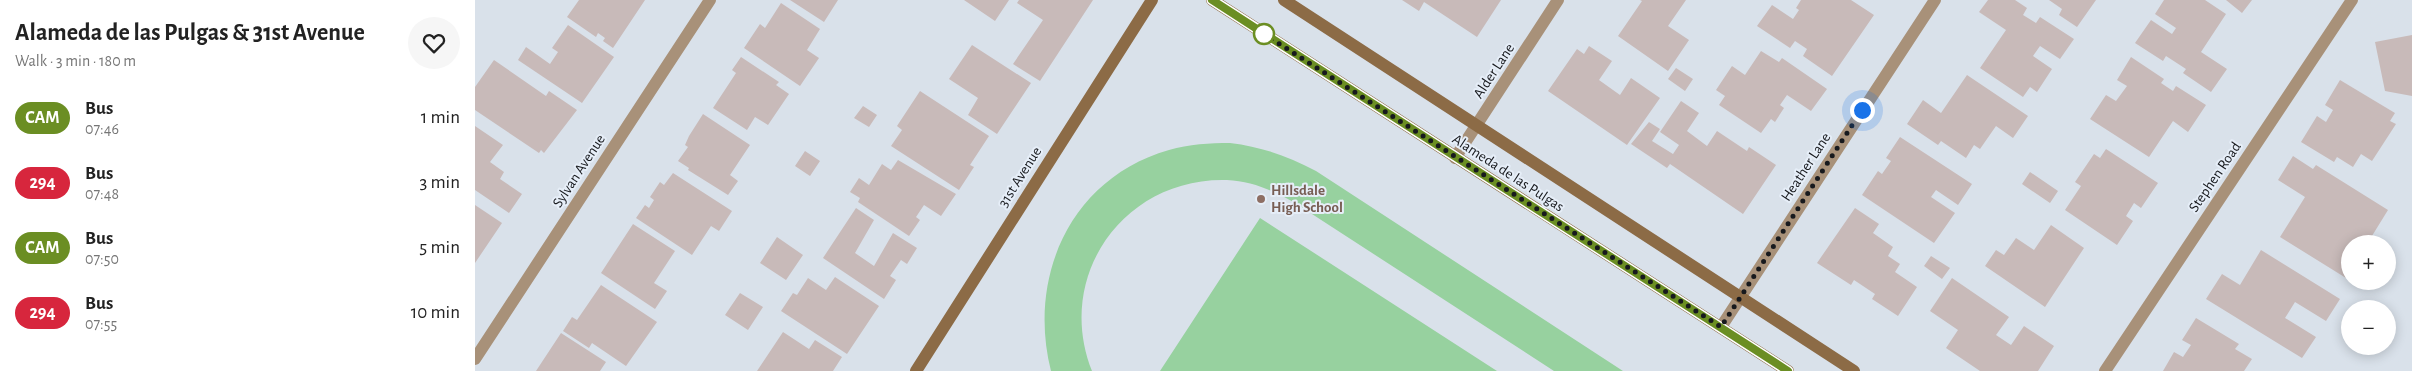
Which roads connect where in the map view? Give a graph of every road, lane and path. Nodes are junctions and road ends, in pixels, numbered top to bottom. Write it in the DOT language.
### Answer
graph roads {
  1 [pos="710,0"];
  2 [pos="1152,0"];
  3 [pos="1212,0"];
  4 [pos="1284,0"];
  5 [pos="1558,0"];
  6 [pos="1935,0"];
  7 [pos="2352,0"];
  8 [pos="1477,126"];
  9 [pos="1455,158"];
  10 [pos="1740,297"];
  11 [pos="1721,327"];
  12 [pos="475,359"];
  13 [pos="916,371"];
  14 [pos="1788,371"];
  15 [pos="1854,371"];
  16 [pos="2105,371"];
  1 -- 12 [label="street, Sylvan Avenue"];
  2 -- 13 [label="main road, 31st Avenue"];
  3 -- 9 [label="main road, Alameda de las Pulgas"];
  4 -- 8 [label="main road, Alameda de las Pulgas"];
  5 -- 8 [label="street, Alder Lane"];
  6 -- 10 [label="street, Heather Lane"];
  7 -- 16 [label="street, Stephen Road"];
  8 -- 9 [label="street, Alder Lane"];
  8 -- 10 [label="main road, Alameda de las Pulgas"];
  9 -- 11 [label="main road, Alameda de las Pulgas"];
  10 -- 11 [label="street, Heather Lane"];
  10 -- 15 [label="main road, Alameda de las Pulgas"];
  11 -- 14 [label="main road, Alameda de las Pulgas"];
}
